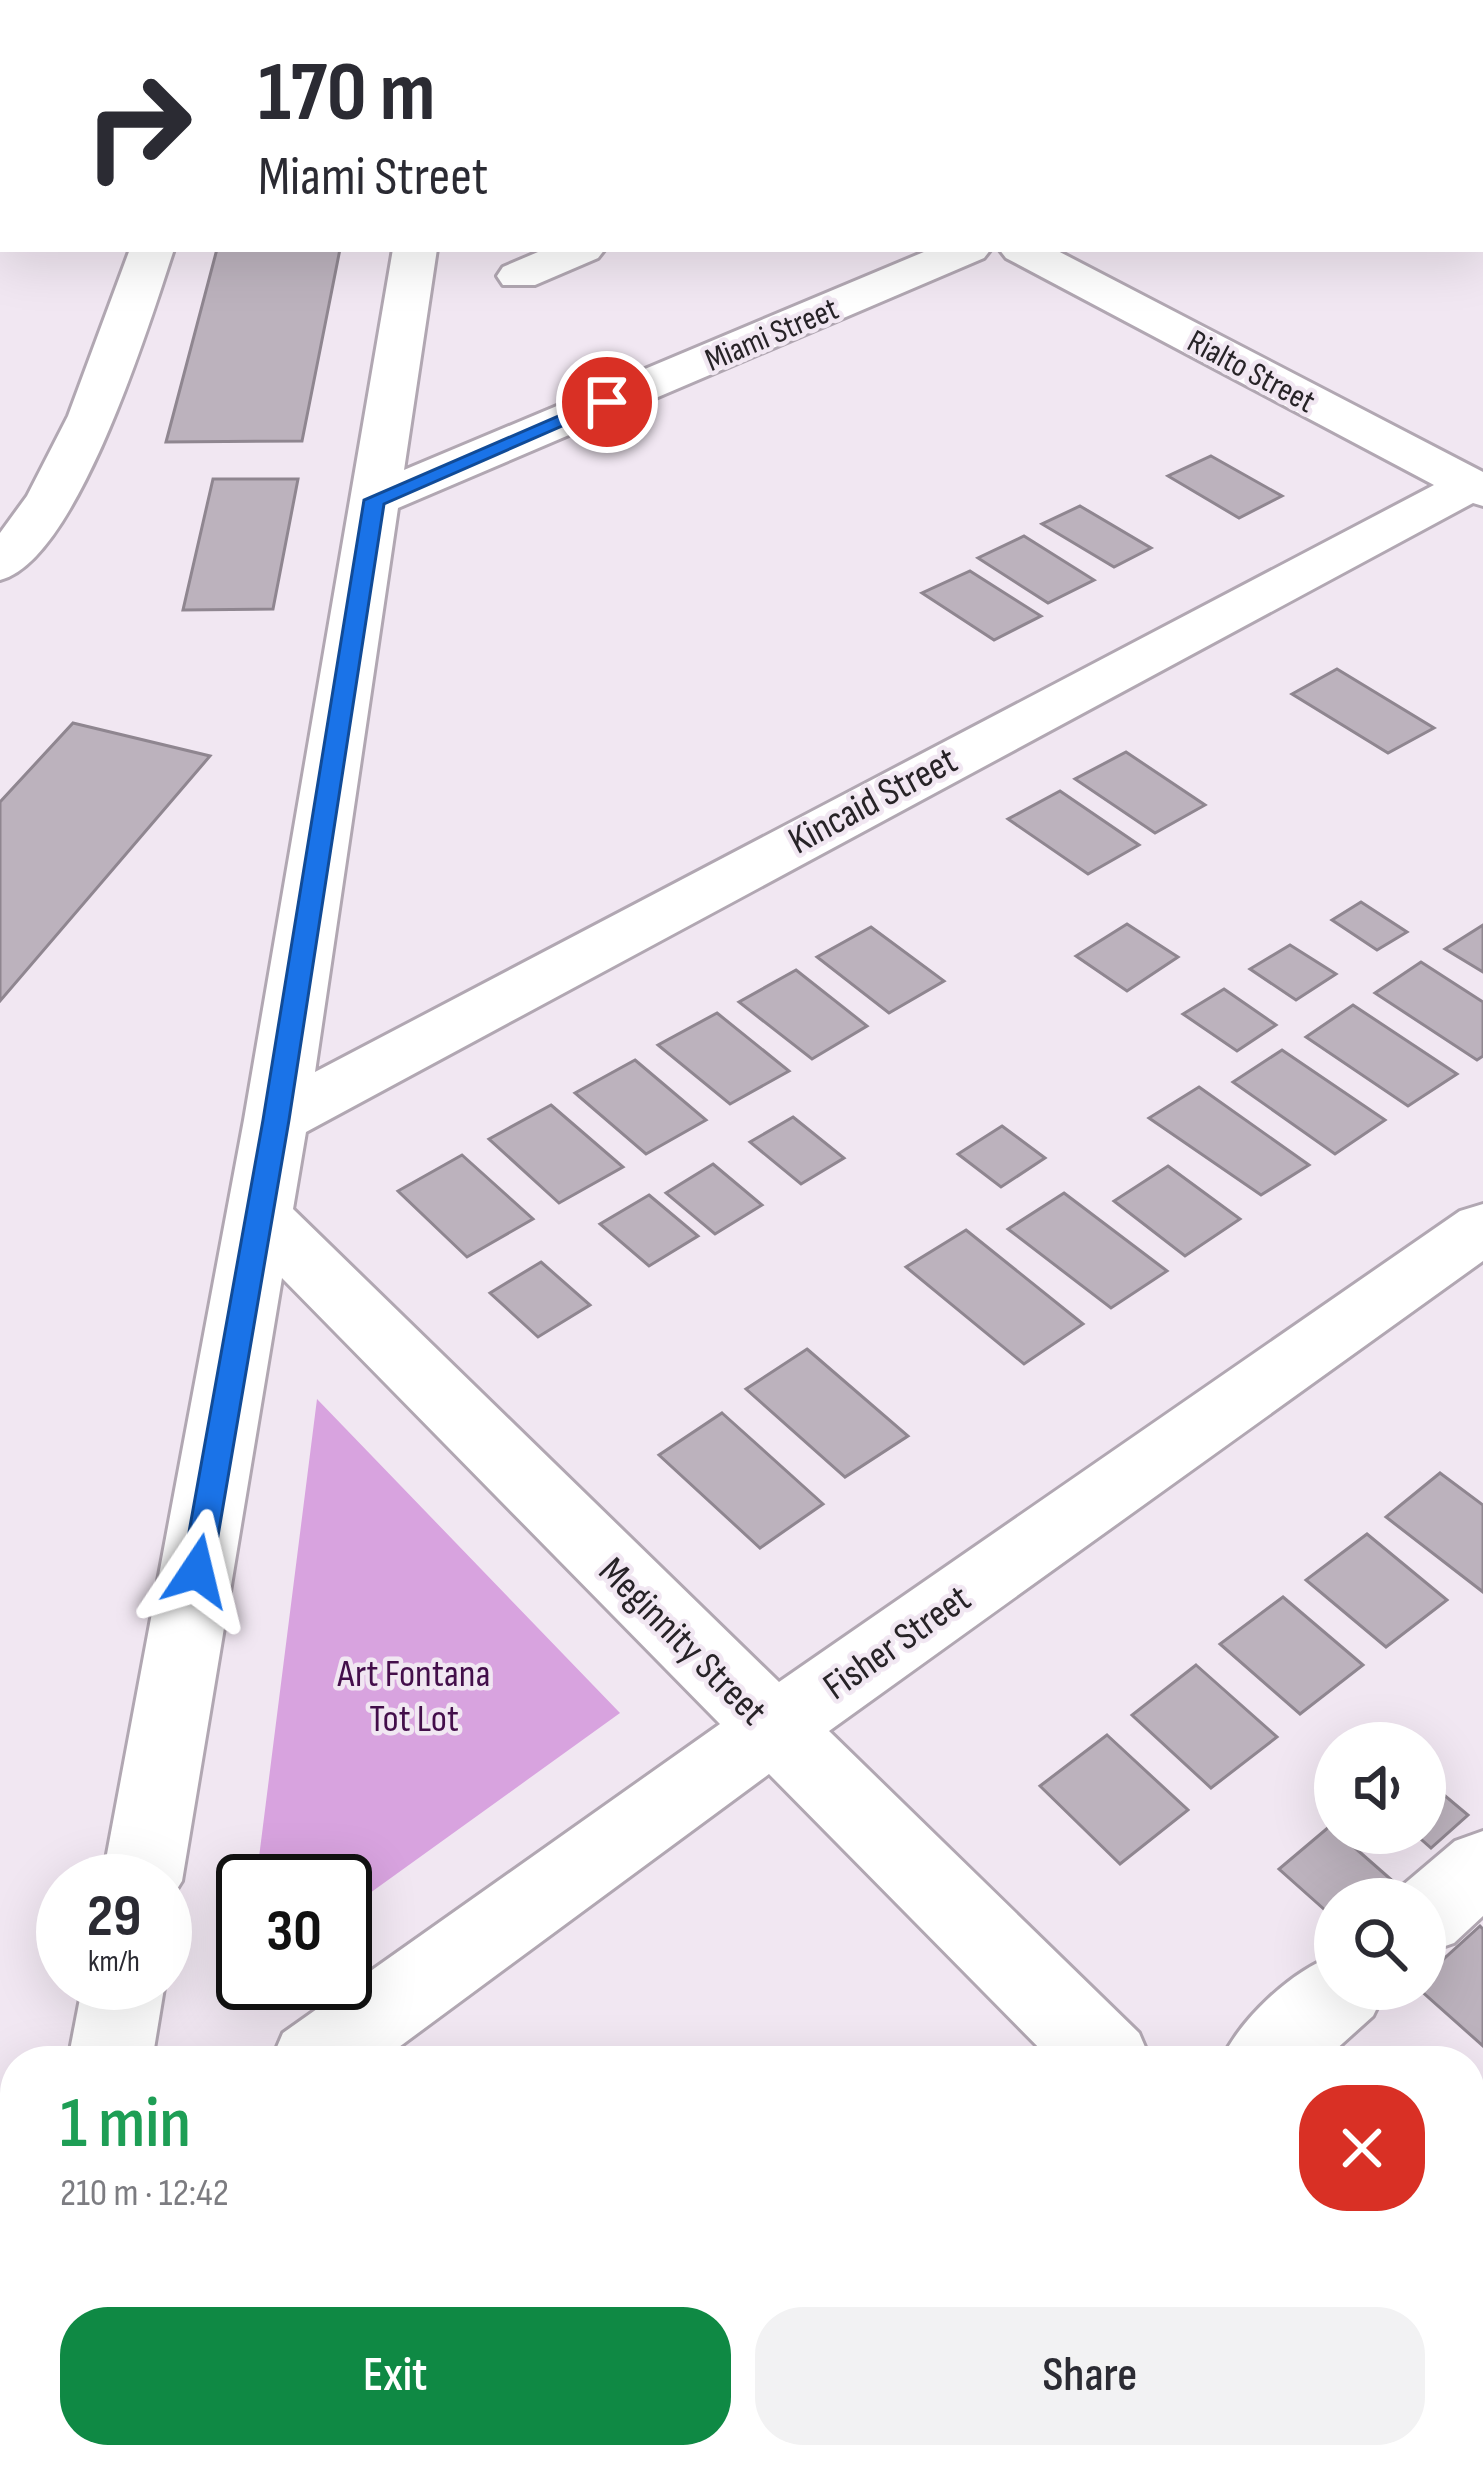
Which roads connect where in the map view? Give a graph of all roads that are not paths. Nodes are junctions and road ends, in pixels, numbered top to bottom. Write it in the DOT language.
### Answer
graph roads {
  1 [pos="151,252"];
  2 [pos="415,252"];
  3 [pos="576,252"];
  4 [pos="962,252"];
  5 [pos="1027,252"];
  6 [pos="519,276"];
  7 [pos="1477,488"];
  8 [pos="375,500"];
  9 [pos="0,565"];
  10 [pos="276,1120"];
  11 [pos="260,1216"];
  12 [pos="1483,1228"];
  13 [pos="772,1729"];
  14 [pos="147,1854"];
  15 [pos="1483,1866"];
  16 [pos="1446,1899"];
  17 [pos="119,2010"];
  18 [pos="1320,2010"];
  19 [pos="113,2046"];
  20 [pos="334,2046"];
  21 [pos="1094,2046"];
  22 [pos="1280,2046"];
  1 -- 9 [label="street"];
  2 -- 8 [label="street"];
  3 -- 6 [label="street"];
  4 -- 8 [label="street, Miami Street"];
  5 -- 7 [label="street, Rialto Street"];
  7 -- 10 [label="street, Kincaid Street"];
  8 -- 10 [label="street"];
  10 -- 11 [label="street"];
  11 -- 13 [label="street, Meginnity Street"];
  11 -- 14 [label="street"];
  12 -- 13 [label="street, Fisher Street"];
  13 -- 20 [label="street, Fisher Street"];
  13 -- 21 [label="street, Meginnity Street"];
  15 -- 16 [label="street"];
  17 -- 19 [label="street"];
  18 -- 22 [label="street"];
}
